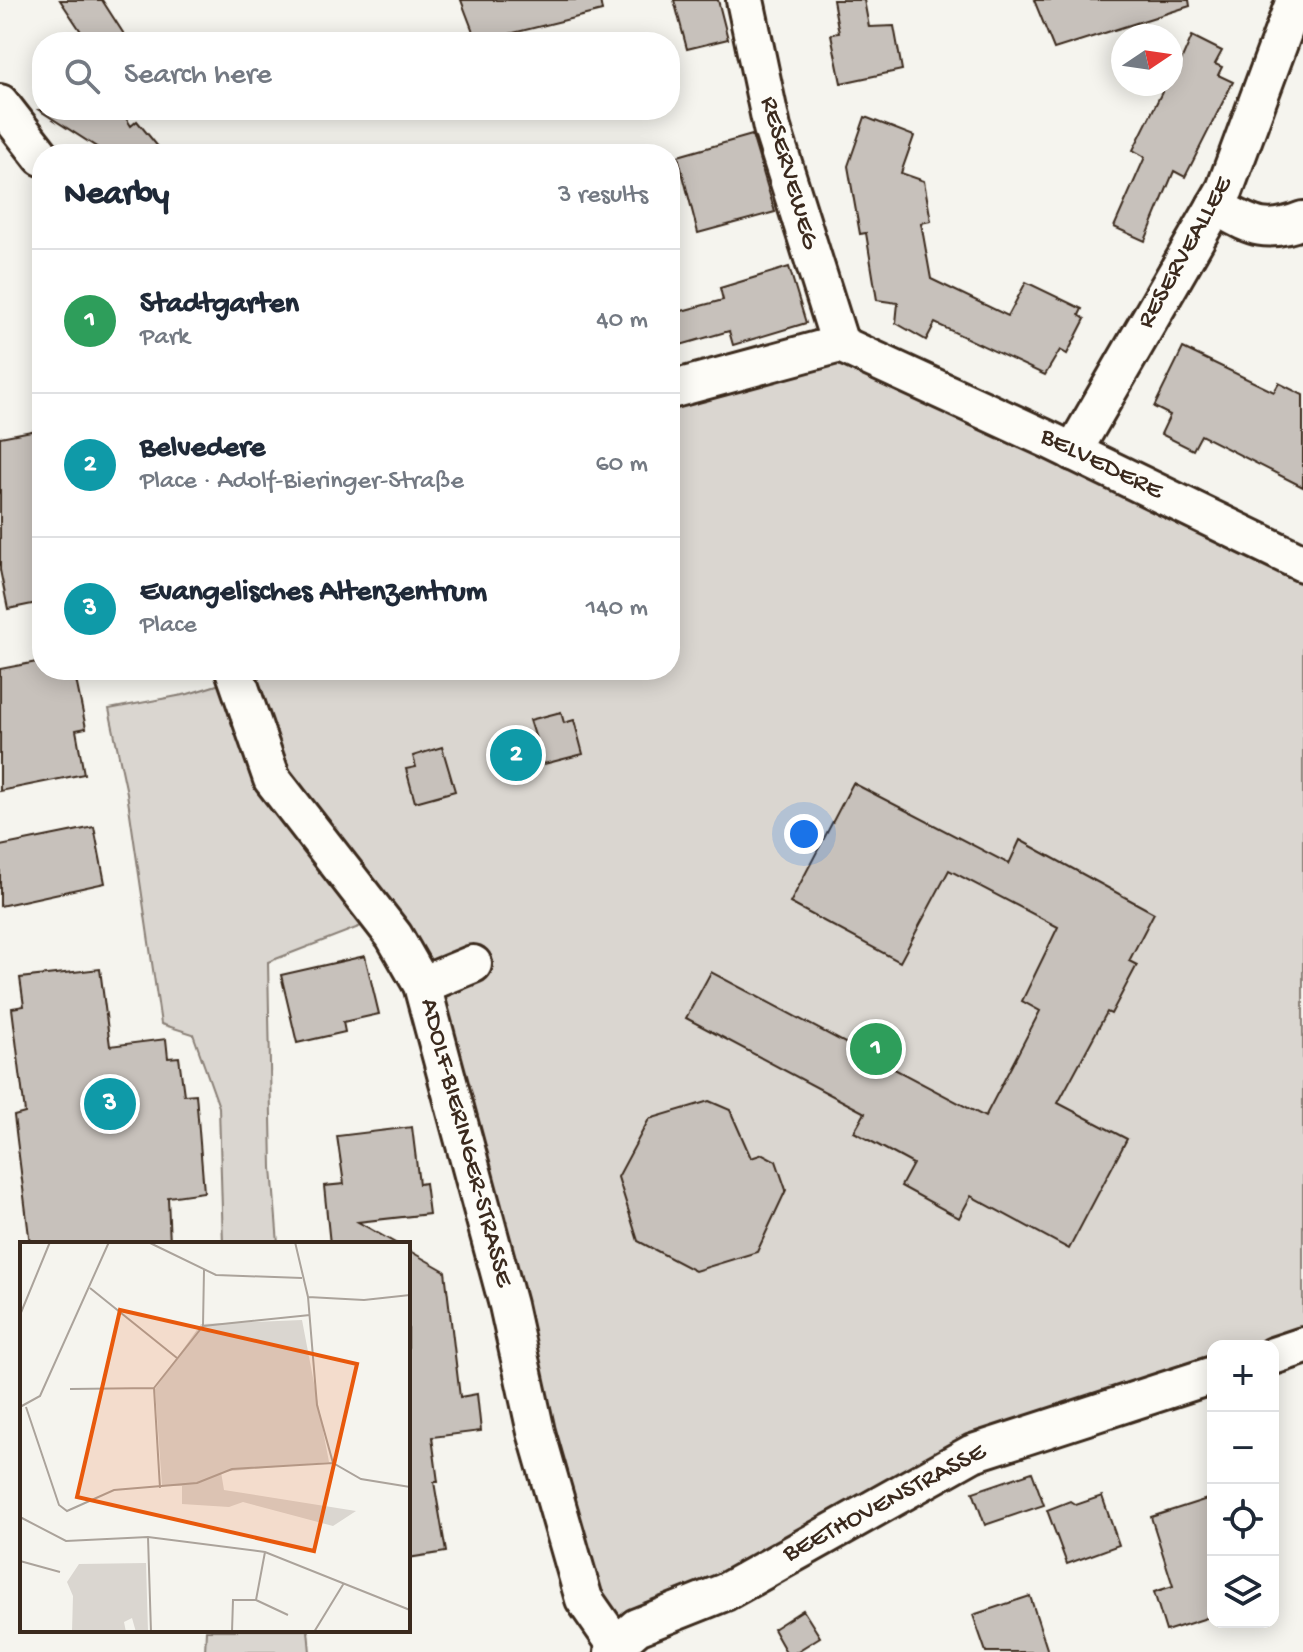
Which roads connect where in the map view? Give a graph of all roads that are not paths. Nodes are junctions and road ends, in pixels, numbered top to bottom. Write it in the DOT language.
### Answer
graph roads {
  1 [pos="745,0"];
  2 [pos="1295,0"];
  3 [pos="0,103"];
  4 [pos="32,144"];
  5 [pos="1215,206"];
  6 [pos="1303,220"];
  7 [pos="840,344"];
  8 [pos="680,387"];
  9 [pos="1073,452"];
  10 [pos="1303,563"];
  11 [pos="237,680"];
  12 [pos="473,964"];
  13 [pos="422,985"];
  14 [pos="1303,1346"];
  15 [pos="1279,1354"];
  16 [pos="1207,1377"];
  17 [pos="614,1649"];
  1 -- 7 [label="street, RESERVEWEG"];
  2 -- 5 [label="street, RESERVEALLEE"];
  3 -- 4 [label="street"];
  5 -- 6 [label="street"];
  5 -- 9 [label="street, RESERVEALLEE"];
  7 -- 8 [label="street"];
  7 -- 9 [label="street, BELVEDERE"];
  9 -- 10 [label="street, BELVEDERE"];
  11 -- 13 [label="street, ADOLF-BIERINGER-STRASSE"];
  12 -- 13 [label="street"];
  13 -- 17 [label="street, ADOLF-BIERINGER-STRASSE"];
  14 -- 15 [label="street"];
  16 -- 17 [label="street, BEETHOVENSTRASSE"];
}
